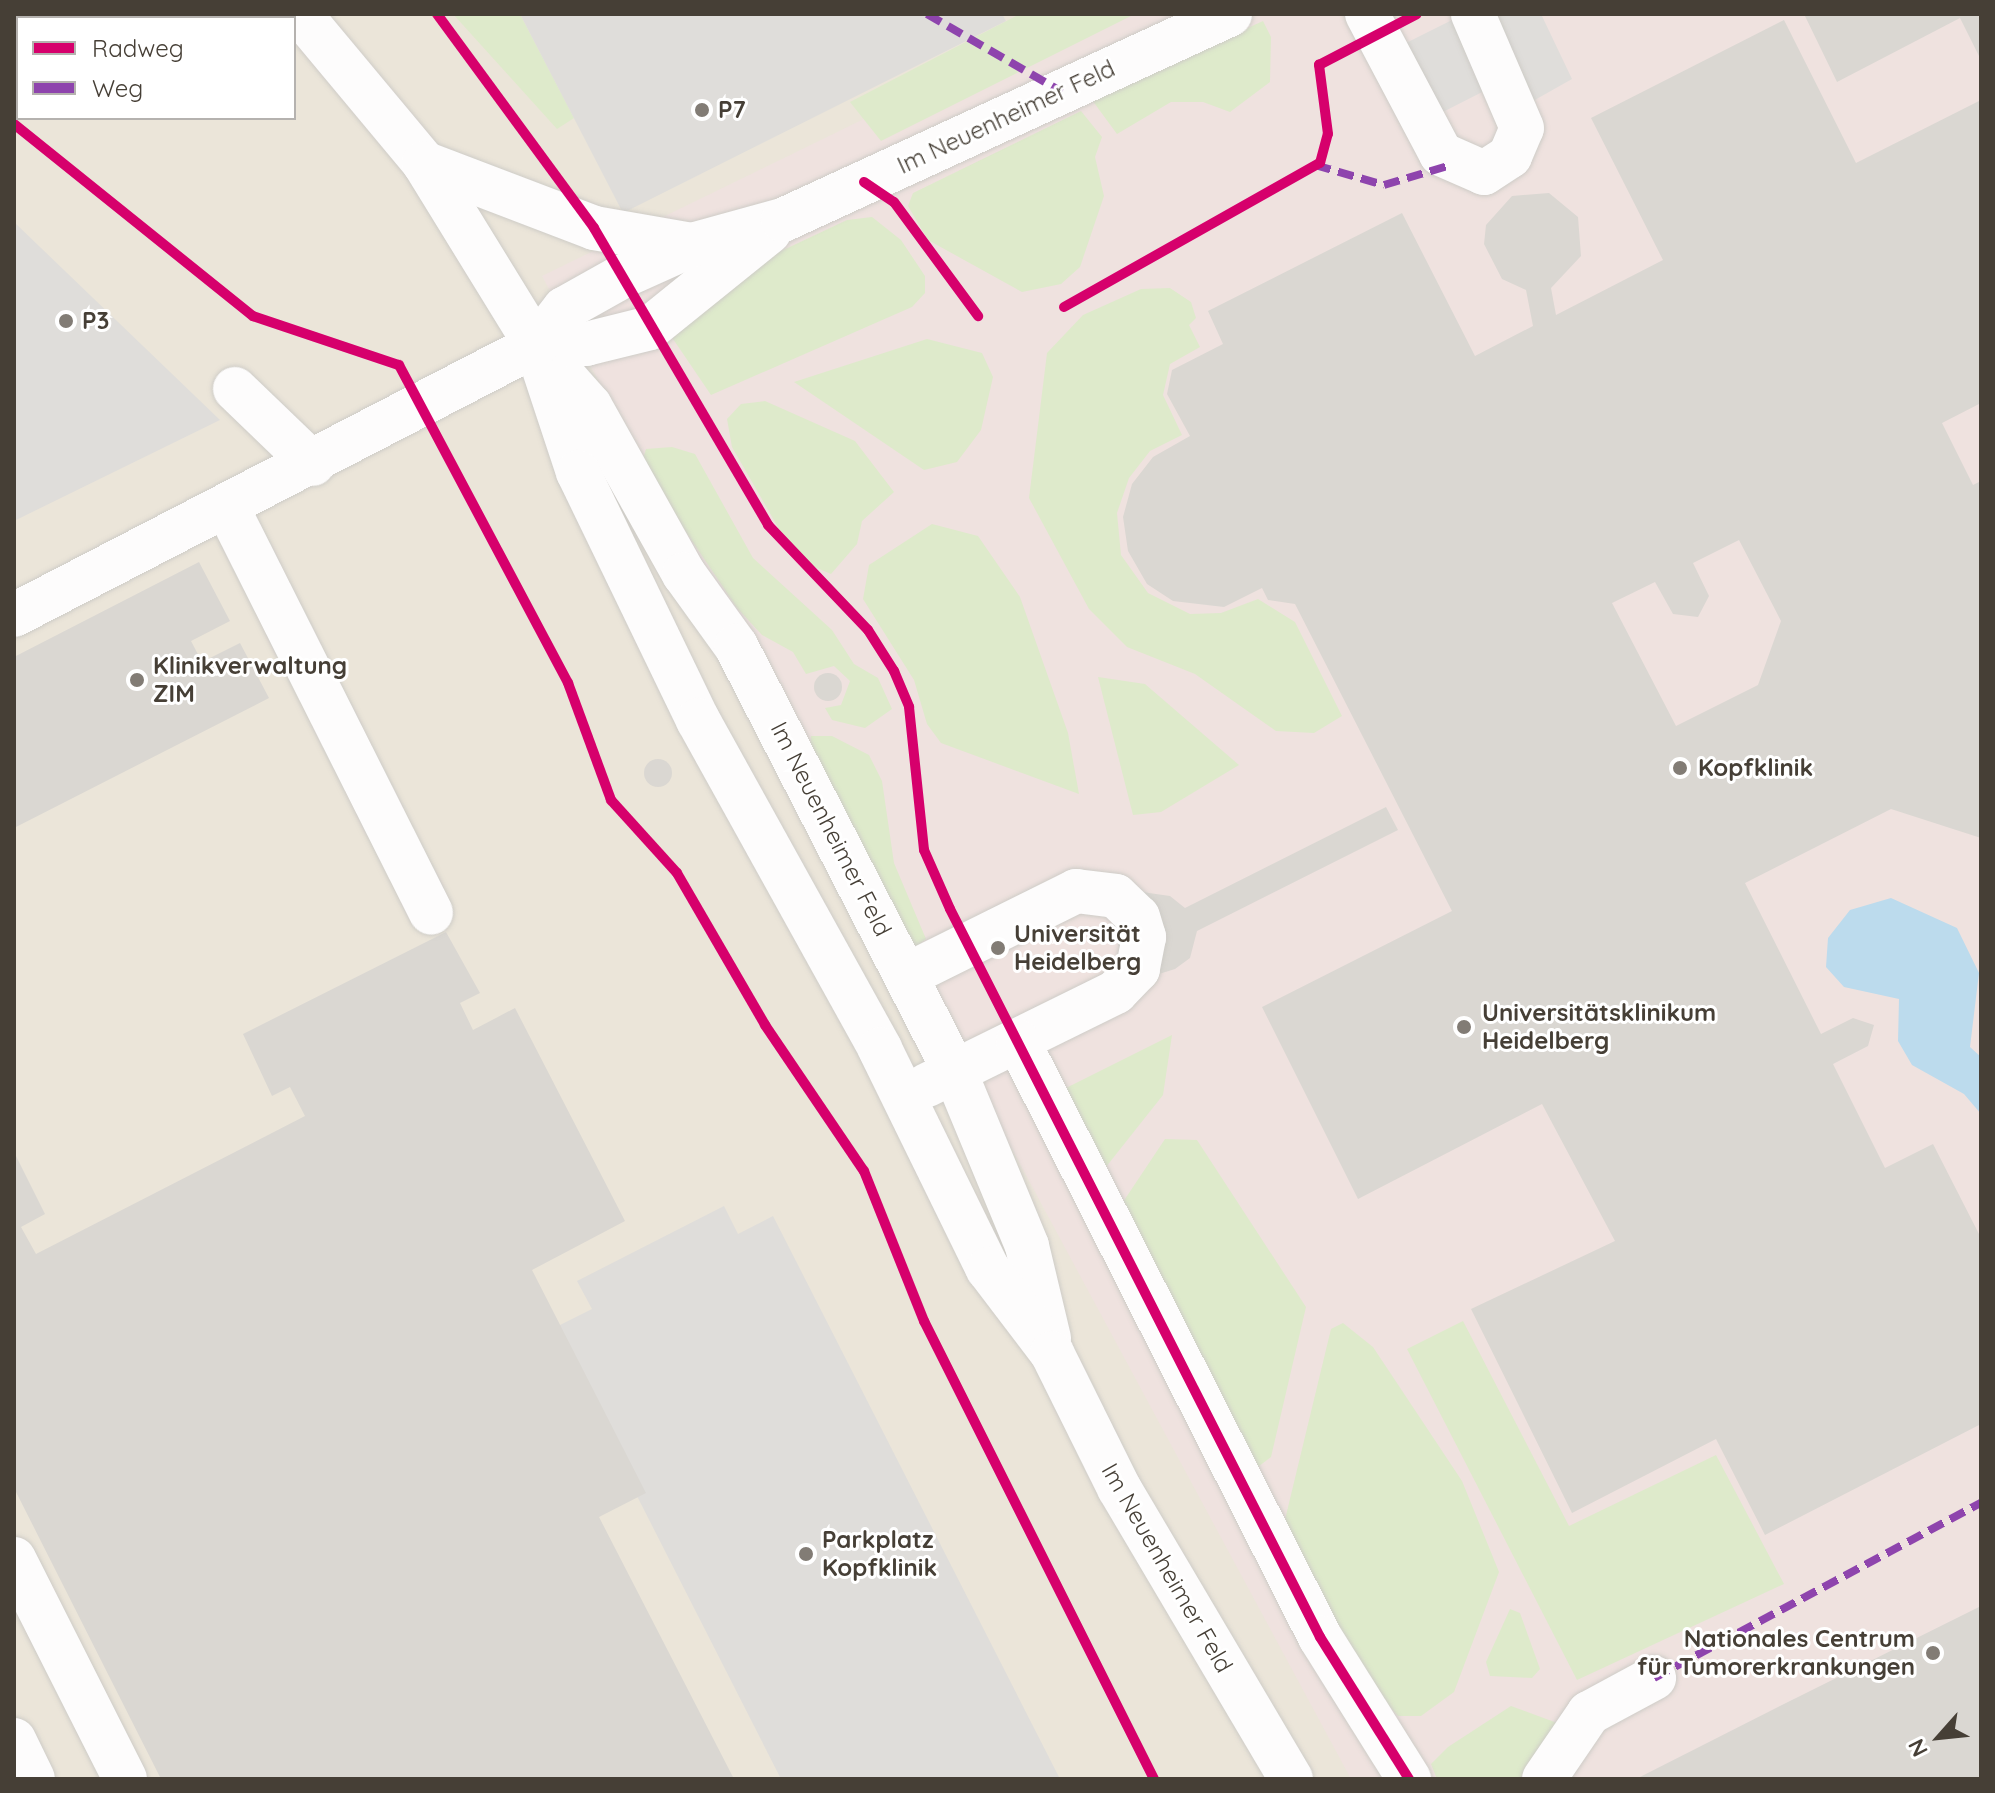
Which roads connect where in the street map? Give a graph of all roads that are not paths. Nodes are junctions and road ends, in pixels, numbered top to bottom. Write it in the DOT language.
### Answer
graph roads {
  1 [pos="300,14"];
  2 [pos="1230,14"];
  3 [pos="1367,14"];
  4 [pos="1473,14"];
  5 [pos="424,163"];
  6 [pos="783,220"];
  7 [pos="692,245"];
  8 [pos="536,345"];
  9 [pos="235,389"];
  10 [pos="313,464"];
  11 [pos="227,507"];
  12 [pos="14,615"];
  13 [pos="431,913"];
  14 [pos="907,975"];
  15 [pos="1018,1041"];
  16 [pos="955,1072"];
  17 [pos="903,1095"];
  18 [pos="1052,1353"];
  19 [pos="14,1559"];
  20 [pos="1654,1678"];
  21 [pos="14,1740"];
  22 [pos="33,1779"];
  23 [pos="125,1779"];
  24 [pos="1291,1779"];
  25 [pos="1409,1779"];
  26 [pos="1544,1779"];
  1 -- 5 [label="street, Im Neuenheimer Feld"];
  2 -- 6 [label="street, Im Neuenheimer Feld"];
  3 -- 4 [label="street"];
  5 -- 7 [label="street, Im Neuenheimer Feld"];
  5 -- 8 [label="street, Im Neuenheimer Feld"];
  6 -- 7 [label="street, Im Neuenheimer Feld"];
  6 -- 8 [label="street, Im Neuenheimer Feld"];
  7 -- 8 [label="street, Im Neuenheimer Feld"];
  8 -- 10 [label="street"];
  8 -- 14 [label="street, Im Neuenheimer Feld"];
  8 -- 17 [label="street, Im Neuenheimer Feld"];
  9 -- 10 [label="street"];
  10 -- 11 [label="street"];
  11 -- 12 [label="street"];
  11 -- 13 [label="street"];
  14 -- 15 [label="street"];
  14 -- 16 [label="street, Im Neuenheimer Feld"];
  15 -- 16 [label="street"];
  15 -- 25 [label="street"];
  16 -- 17 [label="street"];
  16 -- 18 [label="street, Im Neuenheimer Feld"];
  17 -- 18 [label="street, Im Neuenheimer Feld"];
  18 -- 24 [label="street, Im Neuenheimer Feld"];
  19 -- 23 [label="street"];
  20 -- 26 [label="street"];
  21 -- 22 [label="street"];
}
